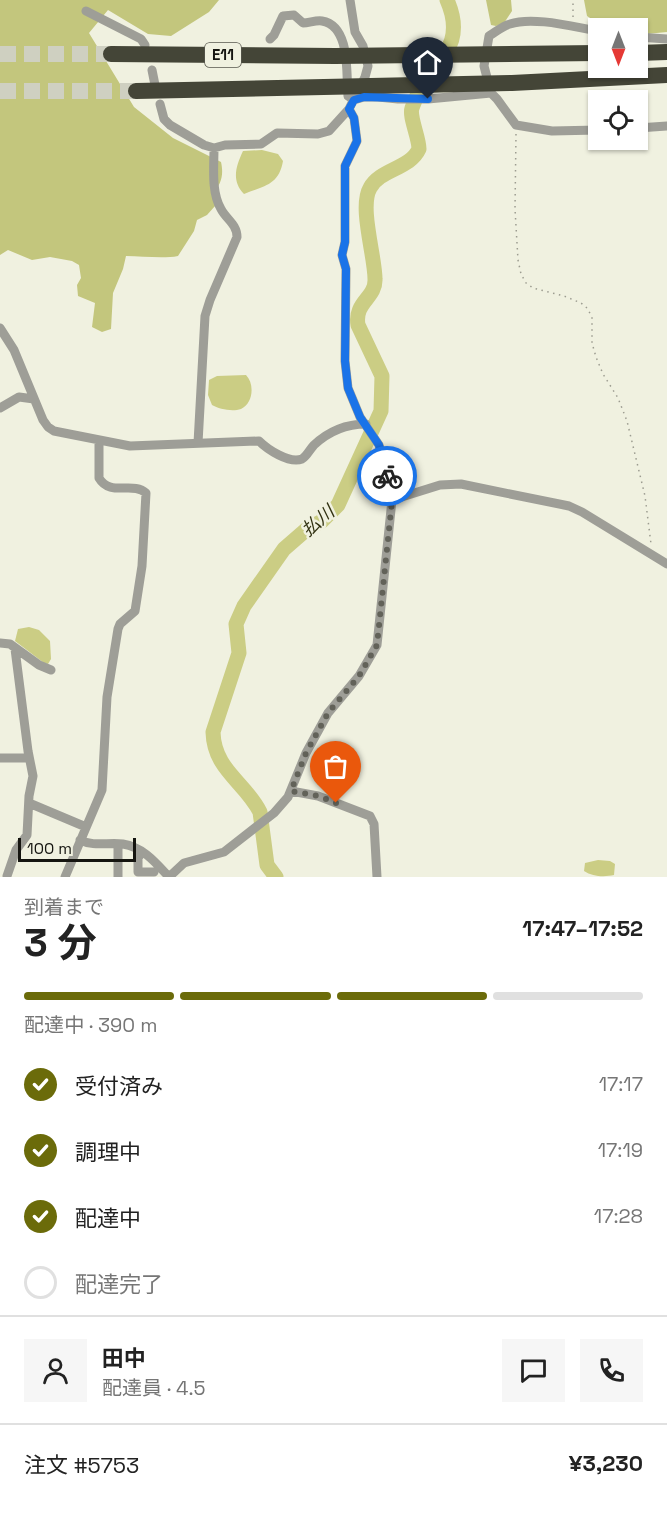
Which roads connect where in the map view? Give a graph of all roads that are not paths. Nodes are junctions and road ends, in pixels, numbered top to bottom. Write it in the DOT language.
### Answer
graph roads {
  1 [pos="351,0"];
  2 [pos="86,11"];
  3 [pos="588,29"];
  4 [pos="648,38"];
  5 [pos="270,39"];
  6 [pos="667,39"];
  7 [pos="145,45"];
  8 [pos="648,52"];
  9 [pos="667,52"];
  10 [pos="588,53"];
  11 [pos="111,54"];
  12 [pos="152,70"];
  13 [pos="667,75"];
  14 [pos="155,85"];
  15 [pos="136,91"];
  16 [pos="490,93"];
  17 [pos="160,104"];
  18 [pos="351,105"];
  19 [pos="667,126"];
  20 [pos="648,127"];
  21 [pos="588,130"];
  22 [pos="214,148"];
  23 [pos="0,328"];
  24 [pos="34,399"];
  25 [pos="0,408"];
  26 [pos="366,424"];
  27 [pos="99,441"];
  28 [pos="198,443"];
  29 [pos="392,501"];
  30 [pos="667,564"];
  31 [pos="0,643"];
  32 [pos="15,649"];
  33 [pos="51,670"];
  34 [pos="0,758"];
  35 [pos="29,758"];
  36 [pos="291,791"];
  37 [pos="29,803"];
  38 [pos="86,827"];
  39 [pos="80,840"];
  40 [pos="118,844"];
  41 [pos="142,852"];
  42 [pos="154,872"];
  43 [pos="141,875"];
  44 [pos="7,876"];
  45 [pos="65,877"];
  46 [pos="118,877"];
  47 [pos="169,877"];
  48 [pos="377,877"];
  1 -- 18 [label="street"];
  2 -- 7 [label="street"];
  3 -- 16 [label="street"];
  4 -- 6 [label="street"];
  5 -- 18 [label="street"];
  8 -- 9 [label="highway"];
  10 -- 11 [label="highway, E11"];
  12 -- 14 [label="street"];
  13 -- 15 [label="highway, E11"];
  16 -- 18 [label="street"];
  16 -- 21 [label="street"];
  17 -- 22 [label="street"];
  18 -- 22 [label="street"];
  18 -- 26 [label="street"];
  19 -- 20 [label="street"];
  22 -- 28 [label="street"];
  23 -- 24 [label="street"];
  24 -- 25 [label="street"];
  24 -- 27 [label="street"];
  26 -- 28 [label="street"];
  26 -- 29 [label="street"];
  27 -- 28 [label="street"];
  27 -- 38 [label="street"];
  29 -- 30 [label="street"];
  29 -- 36 [label="street"];
  31 -- 32 [label="street"];
  32 -- 33 [label="street"];
  32 -- 35 [label="street"];
  34 -- 35 [label="street"];
  35 -- 37 [label="street"];
  36 -- 47 [label="street"];
  36 -- 48 [label="street"];
  37 -- 38 [label="street"];
  37 -- 44 [label="street"];
  38 -- 39 [label="street"];
  39 -- 40 [label="street"];
  39 -- 45 [label="street"];
  40 -- 41 [label="street"];
  40 -- 46 [label="street"];
  41 -- 43 [label="street"];
  41 -- 47 [label="street"];
  42 -- 43 [label="street"];
}
